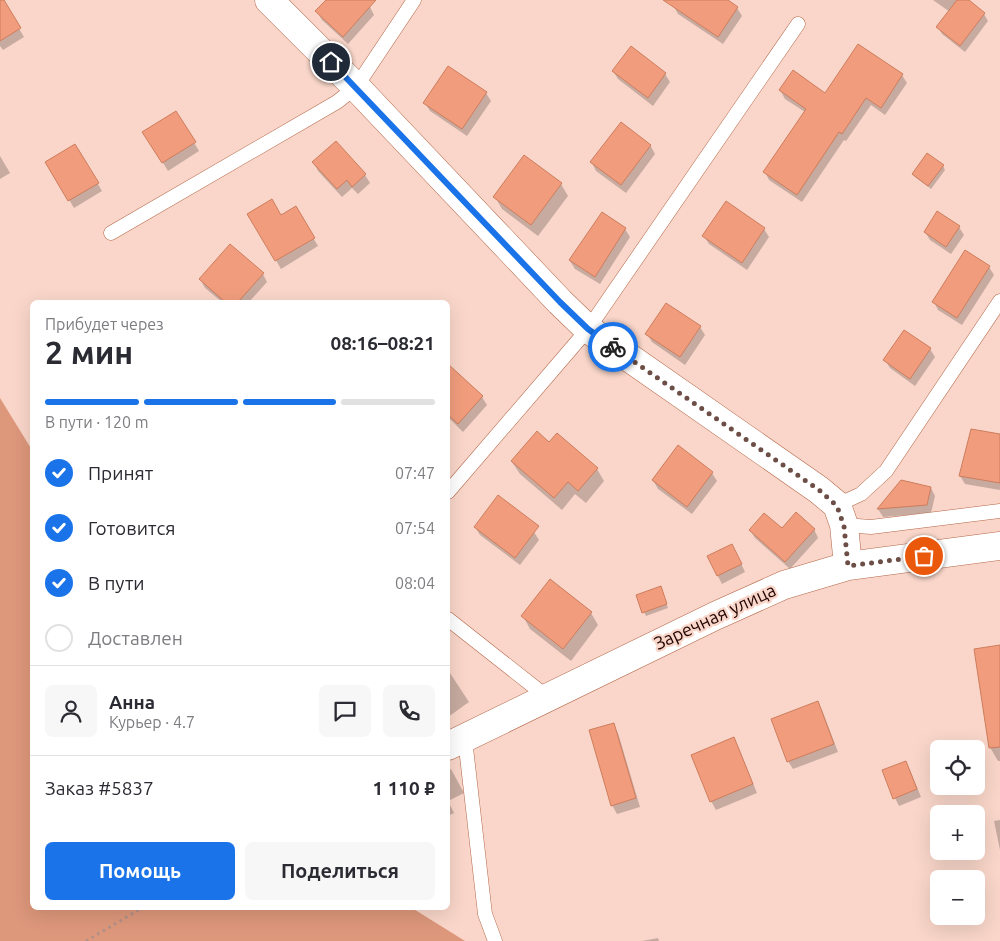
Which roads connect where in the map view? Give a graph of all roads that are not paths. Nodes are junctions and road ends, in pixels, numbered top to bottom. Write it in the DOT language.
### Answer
graph roads {
  1 [pos="269,0"];
  2 [pos="414,0"];
  3 [pos="798,24"];
  4 [pos="356,87"];
  5 [pos="111,234"];
  6 [pos="1000,302"];
  7 [pos="588,329"];
  8 [pos="450,490"];
  9 [pos="1000,511"];
  10 [pos="841,516"];
  11 [pos="1000,546"];
  12 [pos="848,566"];
  13 [pos="450,621"];
  14 [pos="547,697"];
  15 [pos="456,742"];
  16 [pos="495,941"];
  1 -- 4 [label="street"];
  2 -- 4 [label="lane"];
  3 -- 7 [label="lane"];
  4 -- 5 [label="lane"];
  4 -- 7 [label="street"];
  6 -- 10 [label="lane"];
  7 -- 8 [label="lane"];
  7 -- 10 [label="street"];
  9 -- 10 [label="lane"];
  10 -- 12 [label="street"];
  11 -- 12 [label="street, Заречная улица"];
  12 -- 14 [label="street, Заречная улица"];
  13 -- 14 [label="lane"];
  14 -- 15 [label="street, Заречная улица"];
  15 -- 16 [label="lane"];
}
